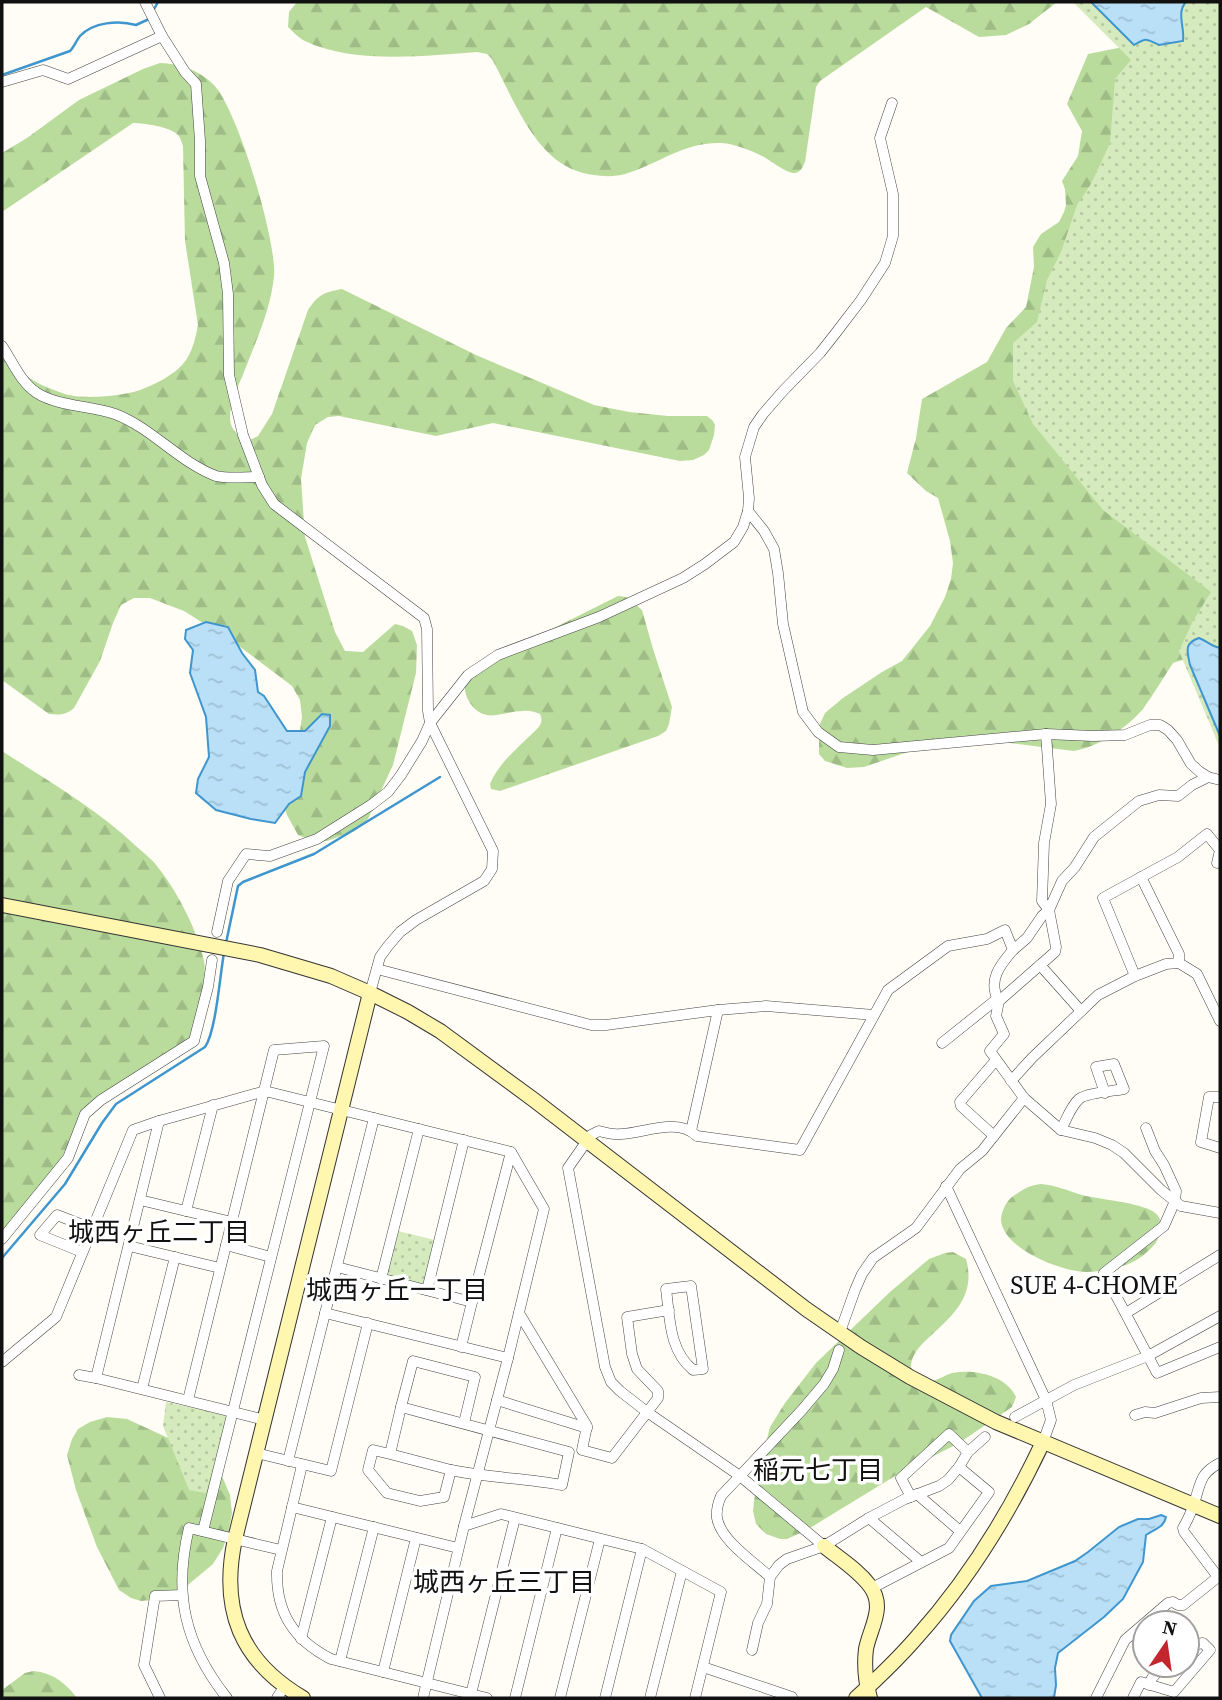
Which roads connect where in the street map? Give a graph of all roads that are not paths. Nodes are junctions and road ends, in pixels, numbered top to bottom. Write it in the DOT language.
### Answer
graph roads {
  1 [pos="145,2"];
  2 [pos="162,36"];
  3 [pos="2,82"];
  4 [pos="892,103"];
  5 [pos="2,346"];
  6 [pos="259,477"];
  7 [pos="748,511"];
  8 [pos="430,723"];
  9 [pos="1045,734"];
  10 [pos="1208,778"];
  11 [pos="1220,780"];
  12 [pos="1217,863"];
  13 [pos="1141,877"];
  14 [pos="2,905"];
  15 [pos="1049,910"];
  16 [pos="217,932"];
  17 [pos="1013,950"];
  18 [pos="212,960"];
  19 [pos="1179,963"];
  20 [pos="1040,965"];
  21 [pos="377,969"];
  22 [pos="1135,976"];
  23 [pos="370,993"];
  24 [pos="998,1000"];
  25 [pos="718,1010"];
  26 [pos="1081,1011"];
  27 [pos="874,1014"];
  28 [pos="1220,1021"];
  29 [pos="942,1043"];
  30 [pos="996,1060"];
  31 [pos="1011,1081"];
  32 [pos="265,1091"];
  33 [pos="1105,1093"];
  34 [pos="1220,1097"];
  35 [pos="1024,1098"];
  36 [pos="310,1102"];
  37 [pos="213,1105"];
  38 [pos="342,1110"];
  39 [pos="374,1118"];
  40 [pos="159,1121"];
  41 [pos="1146,1128"];
  42 [pos="419,1129"];
  43 [pos="1061,1130"];
  44 [pos="691,1131"];
  45 [pos="994,1136"];
  46 [pos="464,1140"];
  47 [pos="586,1140"];
  48 [pos="1220,1148"];
  49 [pos="510,1153"];
  50 [pos="946,1186"];
  51 [pos="140,1200"];
  52 [pos="1175,1201"];
  53 [pos="186,1211"];
  54 [pos="1220,1211"];
  55 [pos="232,1222"];
  56 [pos="93,1229"];
  57 [pos="2,1239"];
  58 [pos="129,1245"];
  59 [pos="226,1245"];
  60 [pos="82,1252"];
  61 [pos="1220,1255"];
  62 [pos="175,1257"];
  63 [pos="271,1257"];
  64 [pos="337,1267"];
  65 [pos="220,1268"];
  66 [pos="381,1279"];
  67 [pos="427,1290"];
  68 [pos="472,1302"];
  69 [pos="669,1310"];
  70 [pos="325,1313"];
  71 [pos="519,1313"];
  72 [pos="1126,1313"];
  73 [pos="1220,1316"];
  74 [pos="368,1323"];
  75 [pos="840,1332"];
  76 [pos="461,1346"];
  77 [pos="1220,1347"];
  78 [pos="839,1350"];
  79 [pos="1148,1356"];
  80 [pos="508,1358"];
  81 [pos="2,1362"];
  82 [pos="79,1375"];
  83 [pos="96,1378"];
  84 [pos="142,1389"];
  85 [pos="1220,1397"];
  86 [pos="188,1400"];
  87 [pos="497,1400"];
  88 [pos="1045,1400"];
  89 [pos="401,1407"];
  90 [pos="232,1411"];
  91 [pos="647,1412"];
  92 [pos="1135,1415"];
  93 [pos="1015,1417"];
  94 [pos="265,1420"];
  95 [pos="464,1423"];
  96 [pos="587,1428"];
  97 [pos="489,1429"];
  98 [pos="985,1437"];
  99 [pos="1043,1442"];
  100 [pos="968,1452"];
  101 [pos="256,1453"];
  102 [pos="390,1454"];
  103 [pos="288,1461"];
  104 [pos="1220,1463"];
  105 [pos="302,1465"];
  106 [pos="959,1467"];
  107 [pos="451,1470"];
  108 [pos="477,1476"];
  109 [pos="740,1476"];
  110 [pos="914,1496"];
  111 [pos="1194,1505"];
  112 [pos="292,1507"];
  113 [pos="1220,1516"];
  114 [pos="332,1517"];
  115 [pos="515,1518"];
  116 [pos="869,1518"];
  117 [pos="464,1526"];
  118 [pos="374,1527"];
  119 [pos="557,1528"];
  120 [pos="203,1531"];
  121 [pos="960,1531"];
  122 [pos="416,1538"];
  123 [pos="235,1539"];
  124 [pos="600,1539"];
  125 [pos="824,1546"];
  126 [pos="458,1548"];
  127 [pos="642,1549"];
  128 [pos="281,1550"];
  129 [pos="921,1562"];
  130 [pos="682,1571"];
  131 [pos="770,1577"];
  132 [pos="872,1588"];
  133 [pos="182,1595"];
  134 [pos="301,1639"];
  135 [pos="1201,1643"];
  136 [pos="752,1650"];
  137 [pos="1201,1660"];
  138 [pos="340,1661"];
  139 [pos="703,1667"];
  140 [pos="383,1672"];
  141 [pos="1152,1679"];
  142 [pos="1185,1679"];
  143 [pos="427,1683"];
  144 [pos="1149,1685"];
  145 [pos="281,1693"];
  146 [pos="869,1693"];
  147 [pos="471,1694"];
  148 [pos="160,1698"];
  149 [pos="227,1698"];
  150 [pos="303,1698"];
  151 [pos="423,1698"];
  152 [pos="487,1698"];
  153 [pos="515,1698"];
  154 [pos="560,1698"];
  155 [pos="605,1698"];
  156 [pos="650,1698"];
  157 [pos="695,1698"];
  158 [pos="791,1698"];
  159 [pos="856,1698"];
  160 [pos="1096,1698"];
  161 [pos="1133,1698"];
  1 -- 2 [label="street"];
  2 -- 3 [label="street"];
  2 -- 6 [label="street"];
  4 -- 7 [label="street"];
  5 -- 6 [label="street"];
  6 -- 8 [label="street"];
  7 -- 8 [label="street"];
  7 -- 9 [label="street"];
  8 -- 16 [label="street"];
  8 -- 21 [label="street"];
  9 -- 10 [label="street"];
  9 -- 15 [label="street"];
  10 -- 11 [label="street"];
  10 -- 15 [label="street"];
  12 -- 13 [label="street"];
  13 -- 19 [label="street"];
  13 -- 22 [label="street"];
  14 -- 23 [label="street"];
  15 -- 17 [label="street"];
  15 -- 20 [label="street"];
  17 -- 24 [label="street"];
  17 -- 27 [label="street"];
  18 -- 57 [label="street"];
  19 -- 22 [label="street"];
  19 -- 28 [label="street"];
  20 -- 24 [label="street"];
  20 -- 26 [label="street"];
  21 -- 23 [label="street"];
  21 -- 25 [label="street"];
  22 -- 26 [label="street"];
  23 -- 38 [label="street"];
  23 -- 47 [label="street"];
  24 -- 29 [label="street"];
  24 -- 30 [label="street"];
  25 -- 27 [label="street"];
  25 -- 44 [label="street"];
  26 -- 31 [label="street"];
  27 -- 44 [label="street"];
  30 -- 31 [label="street"];
  30 -- 45 [label="street"];
  31 -- 35 [label="street"];
  32 -- 36 [label="street"];
  32 -- 36 [label="street"];
  32 -- 37 [label="street"];
  32 -- 55 [label="street"];
  33 -- 43 [label="street"];
  34 -- 48 [label="street"];
  35 -- 43 [label="street"];
  35 -- 45 [label="street"];
  36 -- 38 [label="street"];
  36 -- 63 [label="street"];
  37 -- 40 [label="street"];
  37 -- 53 [label="street"];
  38 -- 39 [label="street"];
  38 -- 94 [label="street"];
  39 -- 42 [label="street"];
  39 -- 64 [label="street"];
  40 -- 51 [label="street"];
  40 -- 56 [label="street"];
  41 -- 52 [label="street"];
  42 -- 46 [label="street"];
  42 -- 66 [label="street"];
  43 -- 52 [label="street"];
  44 -- 47 [label="street"];
  45 -- 50 [label="street"];
  46 -- 49 [label="street"];
  46 -- 67 [label="street"];
  47 -- 75 [label="street"];
  47 -- 91 [label="street"];
  49 -- 68 [label="street"];
  49 -- 71 [label="street"];
  50 -- 75 [label="street"];
  50 -- 88 [label="street"];
  51 -- 53 [label="street"];
  51 -- 58 [label="street"];
  52 -- 54 [label="street"];
  52 -- 72 [label="street"];
  53 -- 55 [label="street"];
  55 -- 59 [label="street"];
  56 -- 60 [label="street"];
  56 -- 60 [label="street"];
  58 -- 62 [label="street"];
  58 -- 83 [label="street"];
  59 -- 63 [label="street"];
  59 -- 65 [label="street"];
  60 -- 81 [label="street"];
  61 -- 72 [label="street"];
  62 -- 65 [label="street"];
  62 -- 84 [label="street"];
  63 -- 90 [label="street"];
  64 -- 66 [label="street"];
  64 -- 70 [label="street"];
  65 -- 86 [label="street"];
  66 -- 67 [label="street"];
  67 -- 68 [label="street"];
  68 -- 76 [label="street"];
  69 -- 69 [label="street"];
  69 -- 91 [label="street"];
  70 -- 74 [label="street"];
  70 -- 103 [label="street"];
  71 -- 80 [label="street"];
  71 -- 96 [label="street"];
  72 -- 79 [label="street"];
  73 -- 79 [label="street"];
  74 -- 76 [label="street"];
  74 -- 105 [label="street"];
  75 -- 99 [label="street"];
  76 -- 80 [label="street"];
  77 -- 79 [label="street"];
  78 -- 109 [label="street"];
  79 -- 88 [label="street"];
  80 -- 87 [label="street"];
  82 -- 83 [label="street"];
  83 -- 84 [label="street"];
  84 -- 86 [label="street"];
  85 -- 92 [label="street"];
  86 -- 90 [label="street"];
  87 -- 96 [label="street"];
  87 -- 97 [label="street"];
  88 -- 93 [label="street"];
  88 -- 99 [label="street"];
  89 -- 95 [label="street"];
  89 -- 95 [label="street"];
  89 -- 102 [label="street"];
  90 -- 94 [label="street"];
  90 -- 120 [label="street"];
  91 -- 96 [label="street"];
  91 -- 109 [label="street"];
  94 -- 101 [label="street"];
  95 -- 97 [label="street"];
  97 -- 108 [label="street"];
  97 -- 108 [label="street"];
  98 -- 100 [label="street"];
  99 -- 111 [label="street"];
  99 -- 146 [label="street"];
  100 -- 106 [label="street"];
  100 -- 110 [label="street"];
  101 -- 103 [label="street"];
  101 -- 123 [label="street"];
  102 -- 107 [label="street"];
  102 -- 107 [label="street"];
  103 -- 105 [label="street"];
  104 -- 111 [label="street"];
  105 -- 112 [label="street"];
  106 -- 110 [label="street"];
  106 -- 121 [label="street"];
  107 -- 108 [label="street"];
  108 -- 117 [label="street"];
  109 -- 125 [label="street"];
  109 -- 131 [label="street"];
  110 -- 116 [label="street"];
  110 -- 121 [label="street"];
  111 -- 113 [label="street"];
  111 -- 160 [label="street"];
  112 -- 114 [label="street"];
  112 -- 128 [label="street"];
  114 -- 118 [label="street"];
  114 -- 134 [label="street"];
  115 -- 117 [label="street"];
  115 -- 119 [label="street"];
  115 -- 147 [label="street"];
  116 -- 125 [label="street"];
  116 -- 129 [label="street"];
  117 -- 126 [label="street"];
  118 -- 122 [label="street"];
  118 -- 138 [label="street"];
  119 -- 124 [label="street"];
  119 -- 153 [label="street"];
  120 -- 123 [label="street"];
  120 -- 133 [label="street"];
  121 -- 129 [label="street"];
  122 -- 126 [label="street"];
  122 -- 140 [label="street"];
  123 -- 128 [label="street"];
  123 -- 145 [label="street"];
  124 -- 127 [label="street"];
  124 -- 154 [label="street"];
  125 -- 131 [label="street"];
  125 -- 132 [label="street"];
  126 -- 143 [label="street"];
  127 -- 130 [label="street"];
  127 -- 155 [label="street"];
  128 -- 134 [label="street"];
  129 -- 132 [label="street"];
  130 -- 139 [label="street"];
  130 -- 156 [label="street"];
  131 -- 136 [label="street"];
  132 -- 146 [label="street"];
  133 -- 148 [label="street"];
  133 -- 149 [label="street"];
  134 -- 138 [label="street"];
  135 -- 137 [label="street"];
  138 -- 140 [label="street"];
  139 -- 157 [label="street"];
  139 -- 158 [label="street"];
  140 -- 143 [label="street"];
  141 -- 144 [label="street"];
  142 -- 144 [label="street"];
  143 -- 147 [label="street"];
  143 -- 151 [label="street"];
  144 -- 161 [label="street"];
  145 -- 150 [label="street"];
  146 -- 159 [label="street"];
  147 -- 152 [label="street"];
}
